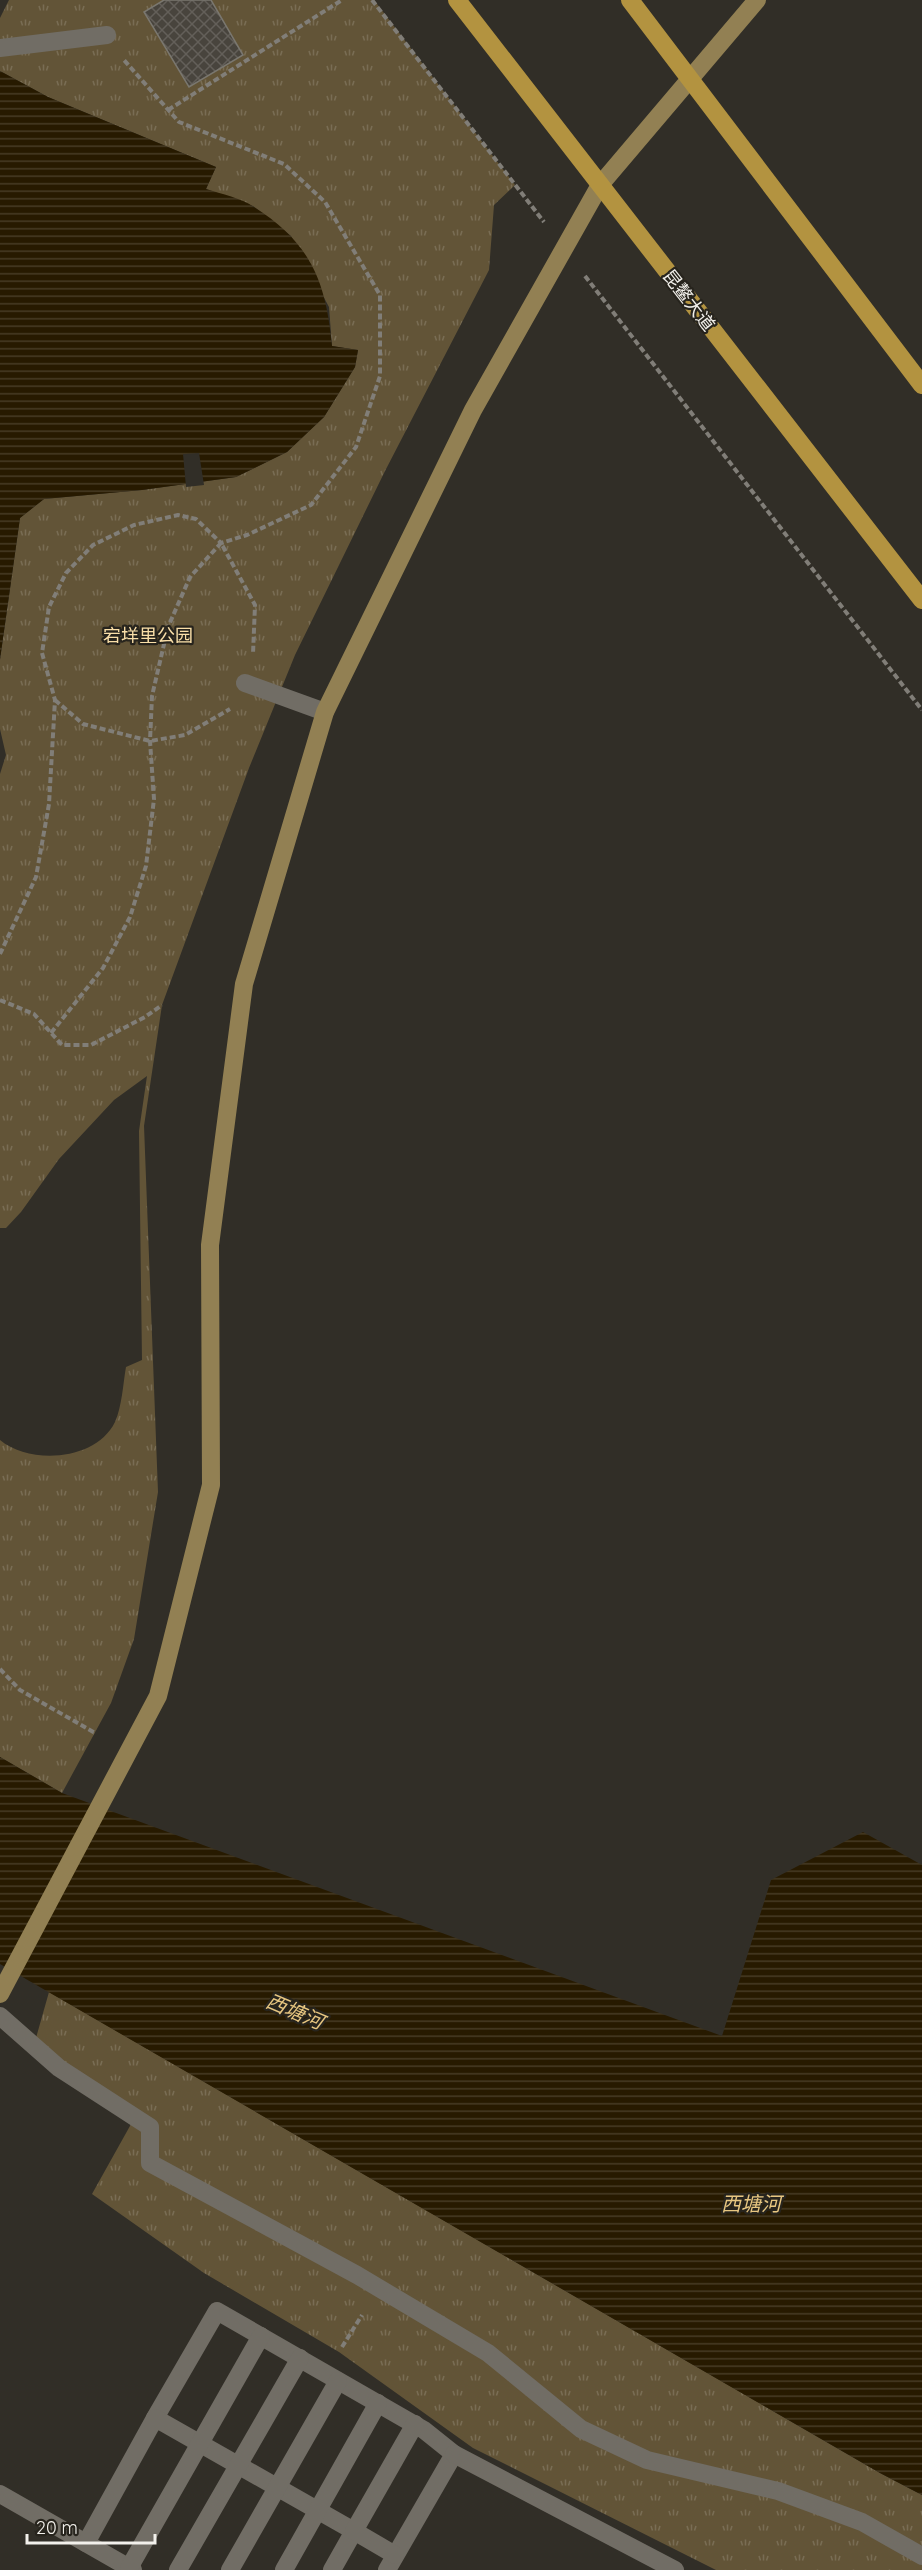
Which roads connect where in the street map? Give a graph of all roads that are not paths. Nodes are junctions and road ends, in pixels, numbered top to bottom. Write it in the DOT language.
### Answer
graph roads {
  1 [pos="457,0"];
  2 [pos="630,0"];
  3 [pos="757,0"];
  4 [pos="107,34"];
  5 [pos="0,48"];
  6 [pos="690,76"];
  7 [pos="600,184"];
  8 [pos="922,385"];
  9 [pos="922,600"];
  10 [pos="245,682"];
  11 [pos="325,712"];
  12 [pos="0,1994"];
  13 [pos="0,2016"];
  14 [pos="261,2336"];
  15 [pos="300,2358"];
  16 [pos="338,2381"];
  17 [pos="378,2403"];
  18 [pos="155,2418"];
  19 [pos="415,2424"];
  20 [pos="199,2443"];
  21 [pos="454,2454"];
  22 [pos="237,2465"];
  23 [pos="277,2488"];
  24 [pos="0,2494"];
  25 [pos="318,2510"];
  26 [pos="354,2531"];
  27 [pos="86,2543"];
  28 [pos="922,2556"];
  29 [pos="391,2563"];
  30 [pos="108,2564"];
  31 [pos="131,2569"];
  32 [pos="178,2570"];
  33 [pos="230,2570"];
  34 [pos="284,2570"];
  35 [pos="332,2570"];
  36 [pos="675,2570"];
  1 -- 7 [label="main road, 昆鳌大道"];
  2 -- 6 [label="main road"];
  3 -- 6 [label="street"];
  4 -- 5 [label="street"];
  6 -- 7 [label="street"];
  6 -- 8 [label="main road"];
  7 -- 9 [label="main road, 昆鳌大道"];
  7 -- 11 [label="street"];
  10 -- 11 [label="street"];
  11 -- 12 [label="street"];
  13 -- 28 [label="street"];
  14 -- 15 [label="street"];
  14 -- 18 [label="street"];
  14 -- 20 [label="street"];
  15 -- 16 [label="street"];
  15 -- 22 [label="street"];
  16 -- 17 [label="street"];
  16 -- 23 [label="street"];
  17 -- 19 [label="street"];
  17 -- 25 [label="street"];
  18 -- 20 [label="street"];
  18 -- 27 [label="street"];
  19 -- 21 [label="street"];
  19 -- 26 [label="street"];
  20 -- 22 [label="street"];
  20 -- 31 [label="street"];
  21 -- 29 [label="street"];
  21 -- 36 [label="street"];
  22 -- 23 [label="street"];
  22 -- 32 [label="street"];
  23 -- 25 [label="street"];
  23 -- 33 [label="street"];
  24 -- 27 [label="street"];
  25 -- 26 [label="street"];
  25 -- 34 [label="street"];
  26 -- 29 [label="street"];
  26 -- 35 [label="street"];
  27 -- 30 [label="street"];
  30 -- 31 [label="street"];
}
